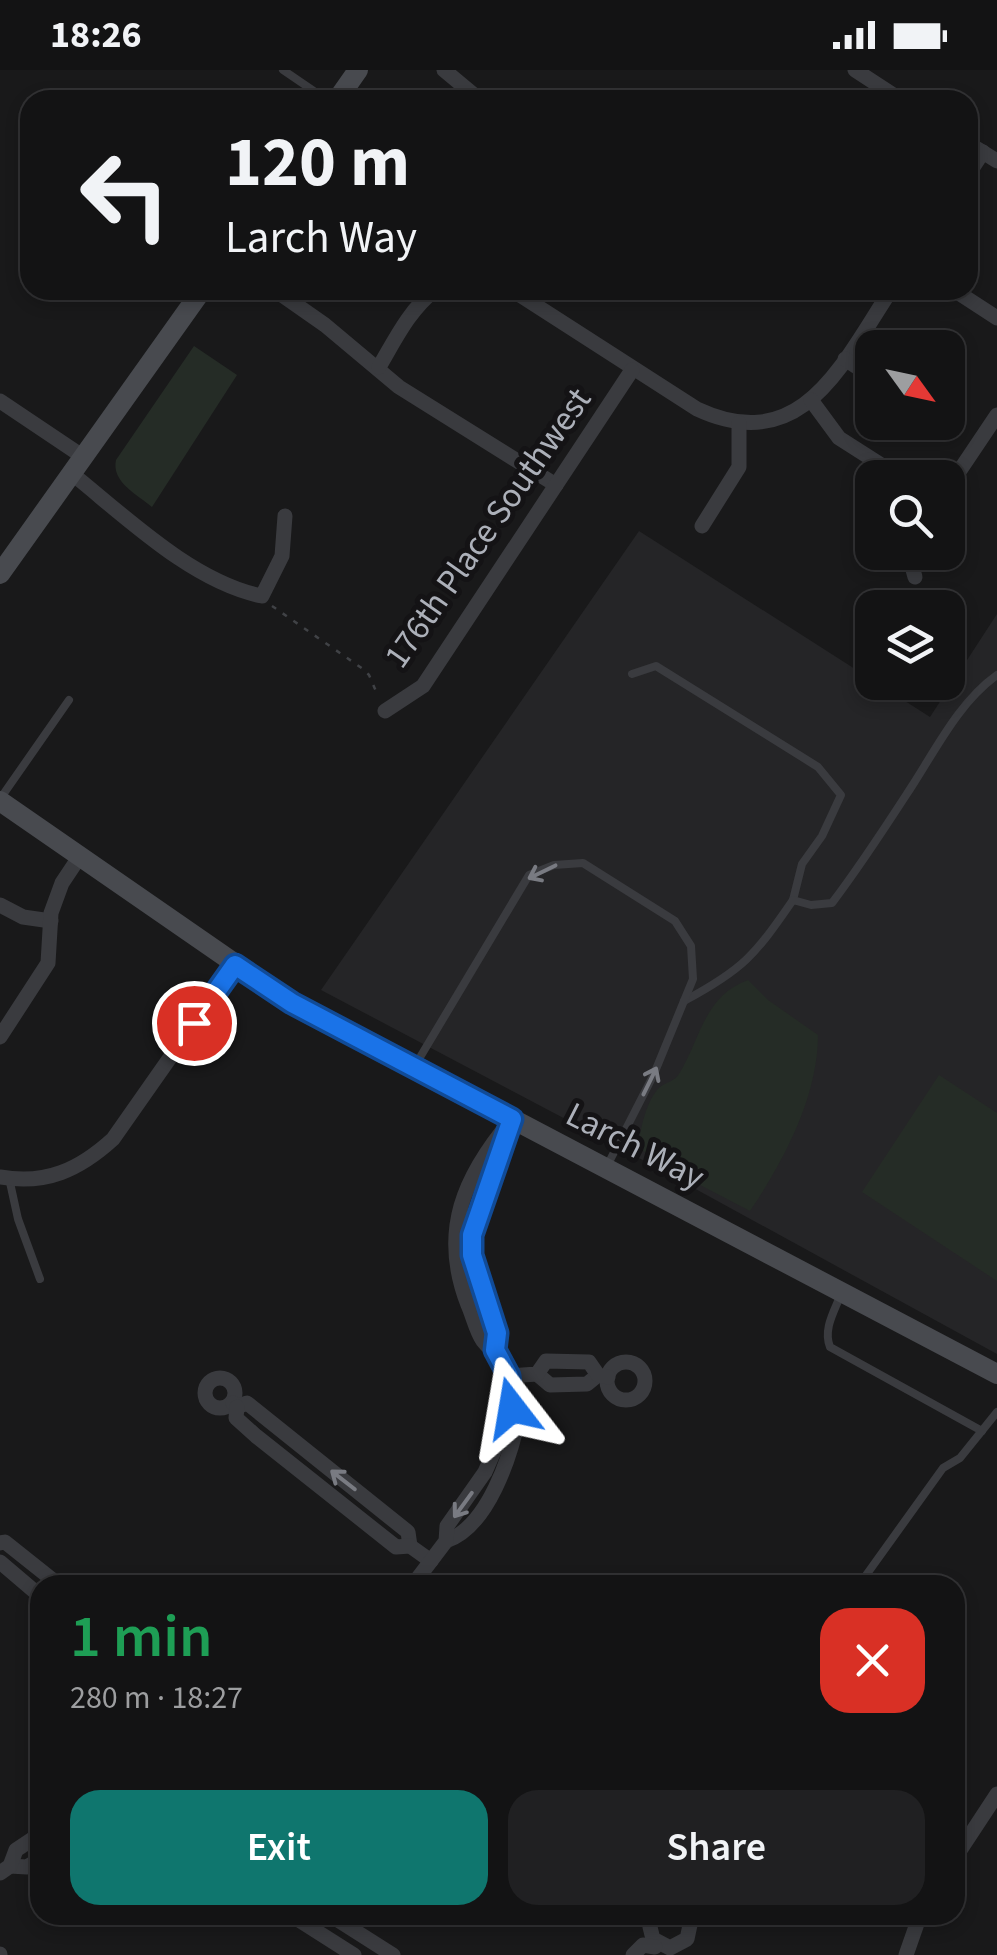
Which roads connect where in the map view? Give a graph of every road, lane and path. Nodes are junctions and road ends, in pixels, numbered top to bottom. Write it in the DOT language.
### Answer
graph roads {
  1 [pos="284,70"];
  2 [pos="444,70"];
  3 [pos="855,70"];
  4 [pos="313,90"];
  5 [pos="468,90"];
  6 [pos="886,90"];
  7 [pos="195,300"];
  8 [pos="290,300"];
  9 [pos="422,300"];
  10 [pos="527,300"];
  11 [pos="884,300"];
  12 [pos="969,300"];
  13 [pos="997,318"];
  14 [pos="845,359"];
  15 [pos="855,366"];
  16 [pos="379,368"];
  17 [pos="632,370"];
  18 [pos="811,400"];
  19 [pos="0,401"];
  20 [pos="997,415"];
  21 [pos="739,423"];
  22 [pos="873,460"];
  23 [pos="965,463"];
  24 [pos="76,464"];
  25 [pos="556,485"];
  26 [pos="285,516"];
  27 [pos="702,526"];
  28 [pos="914,570"];
  29 [pos="0,574"];
  30 [pos="916,576"];
  31 [pos="262,596"];
  32 [pos="632,674"];
  33 [pos="997,675"];
  34 [pos="68,700"];
  35 [pos="385,711"];
  36 [pos="0,801"];
  37 [pos="80,856"];
  38 [pos="793,900"];
  39 [pos="0,905"];
  40 [pos="51,921"];
  41 [pos="235,965"];
  42 [pos="684,1001"];
  43 [pos="0,1037"];
  44 [pos="414,1067"];
  45 [pos="512,1119"];
  46 [pos="606,1168"];
  47 [pos="5,1178"];
  48 [pos="40,1279"];
  49 [pos="843,1291"];
  50 [pos="537,1374"];
  51 [pos="997,1374"];
  52 [pos="509,1376"];
  53 [pos="235,1405"];
  54 [pos="997,1412"];
  55 [pos="982,1431"];
  56 [pos="0,1542"];
  57 [pos="0,1562"];
  58 [pos="430,1562"];
  59 [pos="47,1575"];
  60 [pos="422,1575"];
  61 [pos="866,1575"];
  62 [pos="30,1588"];
  63 [pos="997,1794"];
  64 [pos="30,1841"];
  65 [pos="965,1843"];
  66 [pos="30,1865"];
  67 [pos="5,1870"];
  68 [pos="307,1925"];
  69 [pos="346,1925"];
  70 [pos="688,1925"];
  71 [pos="916,1925"];
  72 [pos="656,1949"];
  73 [pos="354,1955"];
  74 [pos="393,1955"];
  75 [pos="633,1955"];
  76 [pos="906,1955"];
  1 -- 4 [label="lane"];
  2 -- 5 [label="street"];
  3 -- 6 [label="street"];
  7 -- 24 [label="main road"];
  8 -- 16 [label="street"];
  9 -- 16 [label="street"];
  10 -- 17 [label="street"];
  11 -- 14 [label="street"];
  12 -- 13 [label="street"];
  14 -- 15 [label="street"];
  14 -- 18 [label="street"];
  16 -- 25 [label="street"];
  17 -- 21 [label="street"];
  17 -- 25 [label="street, 176th Place Southwest"];
  18 -- 21 [label="street"];
  18 -- 22 [label="street"];
  19 -- 24 [label="street"];
  20 -- 23 [label="street"];
  21 -- 27 [label="street"];
  24 -- 29 [label="main road"];
  24 -- 31 [label="street"];
  25 -- 35 [label="street, 176th Place Southwest"];
  26 -- 31 [label="street"];
  28 -- 30 [label="street"];
  31 -- 35 [label="path"];
  32 -- 38 [label="lane"];
  33 -- 38 [label="lane"];
  34 -- 36 [label="lane"];
  36 -- 37 [label="main road, Larch Way"];
  37 -- 40 [label="street"];
  37 -- 41 [label="main road, Larch Way"];
  38 -- 42 [label="lane"];
  39 -- 40 [label="street"];
  40 -- 43 [label="street"];
  41 -- 44 [label="main road, Larch Way"];
  41 -- 47 [label="street"];
  42 -- 44 [label="lane, one-way"];
  46 -- 42 [label="lane, one-way"];
  44 -- 45 [label="main road, Larch Way"];
  45 -- 46 [label="main road, Larch Way"];
  45 -- 52 [label="street"];
  46 -- 49 [label="main road, Larch Way"];
  47 -- 48 [label="lane"];
  49 -- 51 [label="main road, Larch Way"];
  49 -- 55 [label="lane"];
  50 -- 50 [label="street"];
  50 -- 52 [label="street"];
  52 -- 58 [label="street"];
  53 -- 58 [label="street"];
  54 -- 55 [label="lane"];
  55 -- 61 [label="lane"];
  56 -- 59 [label="street"];
  57 -- 62 [label="street"];
  58 -- 60 [label="street"];
  63 -- 65 [label="street"];
  64 -- 67 [label="street"];
  66 -- 67 [label="street"];
  68 -- 73 [label="street"];
  69 -- 74 [label="street"];
  70 -- 72 [label="street"];
  71 -- 76 [label="street"];
  72 -- 75 [label="street"];
}
